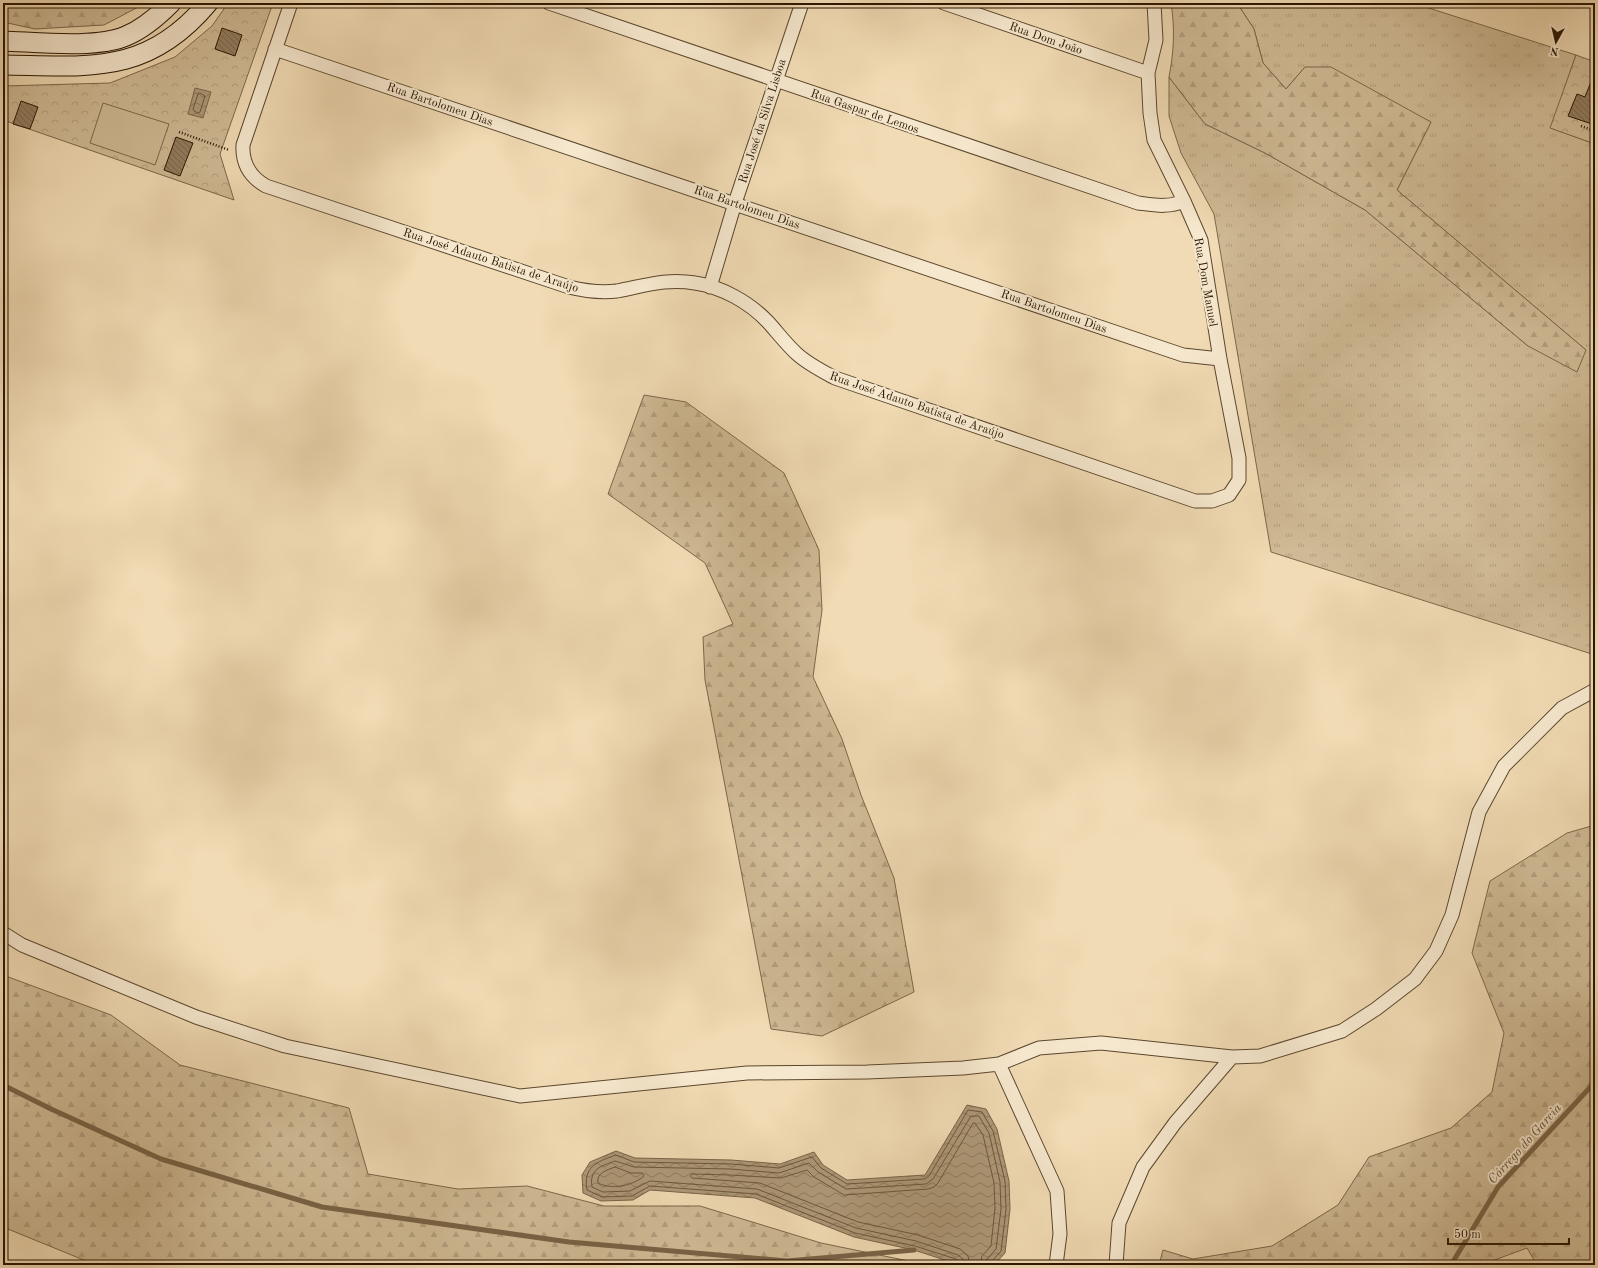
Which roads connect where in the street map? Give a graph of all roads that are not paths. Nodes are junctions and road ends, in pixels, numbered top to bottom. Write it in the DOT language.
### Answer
graph roads {
  1 [pos="171,3"];
  2 [pos="208,3"];
  3 [pos="291,3"];
  4 [pos="548,3"];
  5 [pos="802,3"];
  6 [pos="944,3"];
  7 [pos="1154,3"];
  8 [pos="3,41"];
  9 [pos="275,49"];
  10 [pos="3,65"];
  11 [pos="1148,73"];
  12 [pos="776,80"];
  13 [pos="1184,201"];
  14 [pos="735,203"];
  15 [pos="710,286"];
  16 [pos="1220,360"];
  17 [pos="1229,495"];
  18 [pos="1595,690"];
  19 [pos="3,933"];
  20 [pos="1232,1057"];
  21 [pos="999,1064"];
  22 [pos="1056,1265"];
  23 [pos="1116,1265"];
  1 -- 8 [label="main road"];
  2 -- 10 [label="main road"];
  3 -- 9 [label="street"];
  4 -- 12 [label="street, Rua Gaspar de Lemos"];
  5 -- 12 [label="street, Rua José da Silva Lisboa"];
  6 -- 11 [label="street, Rua Dom João"];
  7 -- 11 [label="street, Rua Dom Manuel"];
  9 -- 14 [label="street, Rua Bartolomeu Dias"];
  9 -- 15 [label="street, Rua José Adauto Batista de Araújo"];
  11 -- 13 [label="street, Rua Dom Manuel"];
  12 -- 13 [label="street, Rua Gaspar de Lemos"];
  12 -- 14 [label="street, Rua José da Silva Lisboa"];
  13 -- 16 [label="street, Rua Dom Manuel"];
  14 -- 15 [label="street, Rua José da Silva Lisboa"];
  14 -- 16 [label="street, Rua Bartolomeu Dias"];
  15 -- 17 [label="street, Rua José Adauto Batista de Araújo"];
  16 -- 17 [label="street, Rua Dom Manuel"];
  18 -- 20 [label="street"];
  19 -- 21 [label="street"];
  20 -- 21 [label="street"];
  20 -- 23 [label="street"];
  21 -- 22 [label="street"];
}
